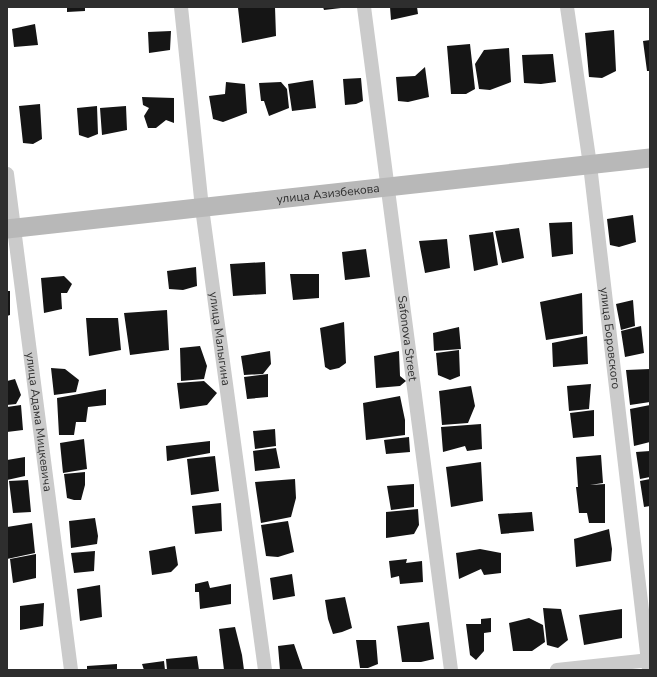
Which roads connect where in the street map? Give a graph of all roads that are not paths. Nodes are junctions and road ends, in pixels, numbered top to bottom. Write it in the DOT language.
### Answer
graph roads {
  1 [pos="182,7"];
  2 [pos="364,7"];
  3 [pos="567,7"];
  4 [pos="650,158"];
  5 [pos="590,165"];
  6 [pos="7,174"];
  7 [pos="388,187"];
  8 [pos="202,208"];
  9 [pos="10,229"];
  10 [pos="649,663"];
  11 [pos="71,670"];
  12 [pos="265,670"];
  13 [pos="451,670"];
  14 [pos="557,670"];
  1 -- 8 [label="street, улица Малыгина"];
  2 -- 7 [label="street, Safonova Street"];
  3 -- 5 [label="street, улица Боровского"];
  4 -- 5 [label="main road, улица Азизбекова"];
  5 -- 7 [label="main road, улица Азизбекова"];
  5 -- 10 [label="street, улица Боровского"];
  6 -- 9 [label="street, улица Адама Мицкевича"];
  7 -- 8 [label="main road, улица Азизбекова"];
  7 -- 13 [label="street, Safonova Street"];
  8 -- 9 [label="main road, улица Азизбекова"];
  8 -- 12 [label="street, улица Малыгина"];
  9 -- 11 [label="street, улица Адама Мицкевича"];
  10 -- 14 [label="street"];
}
